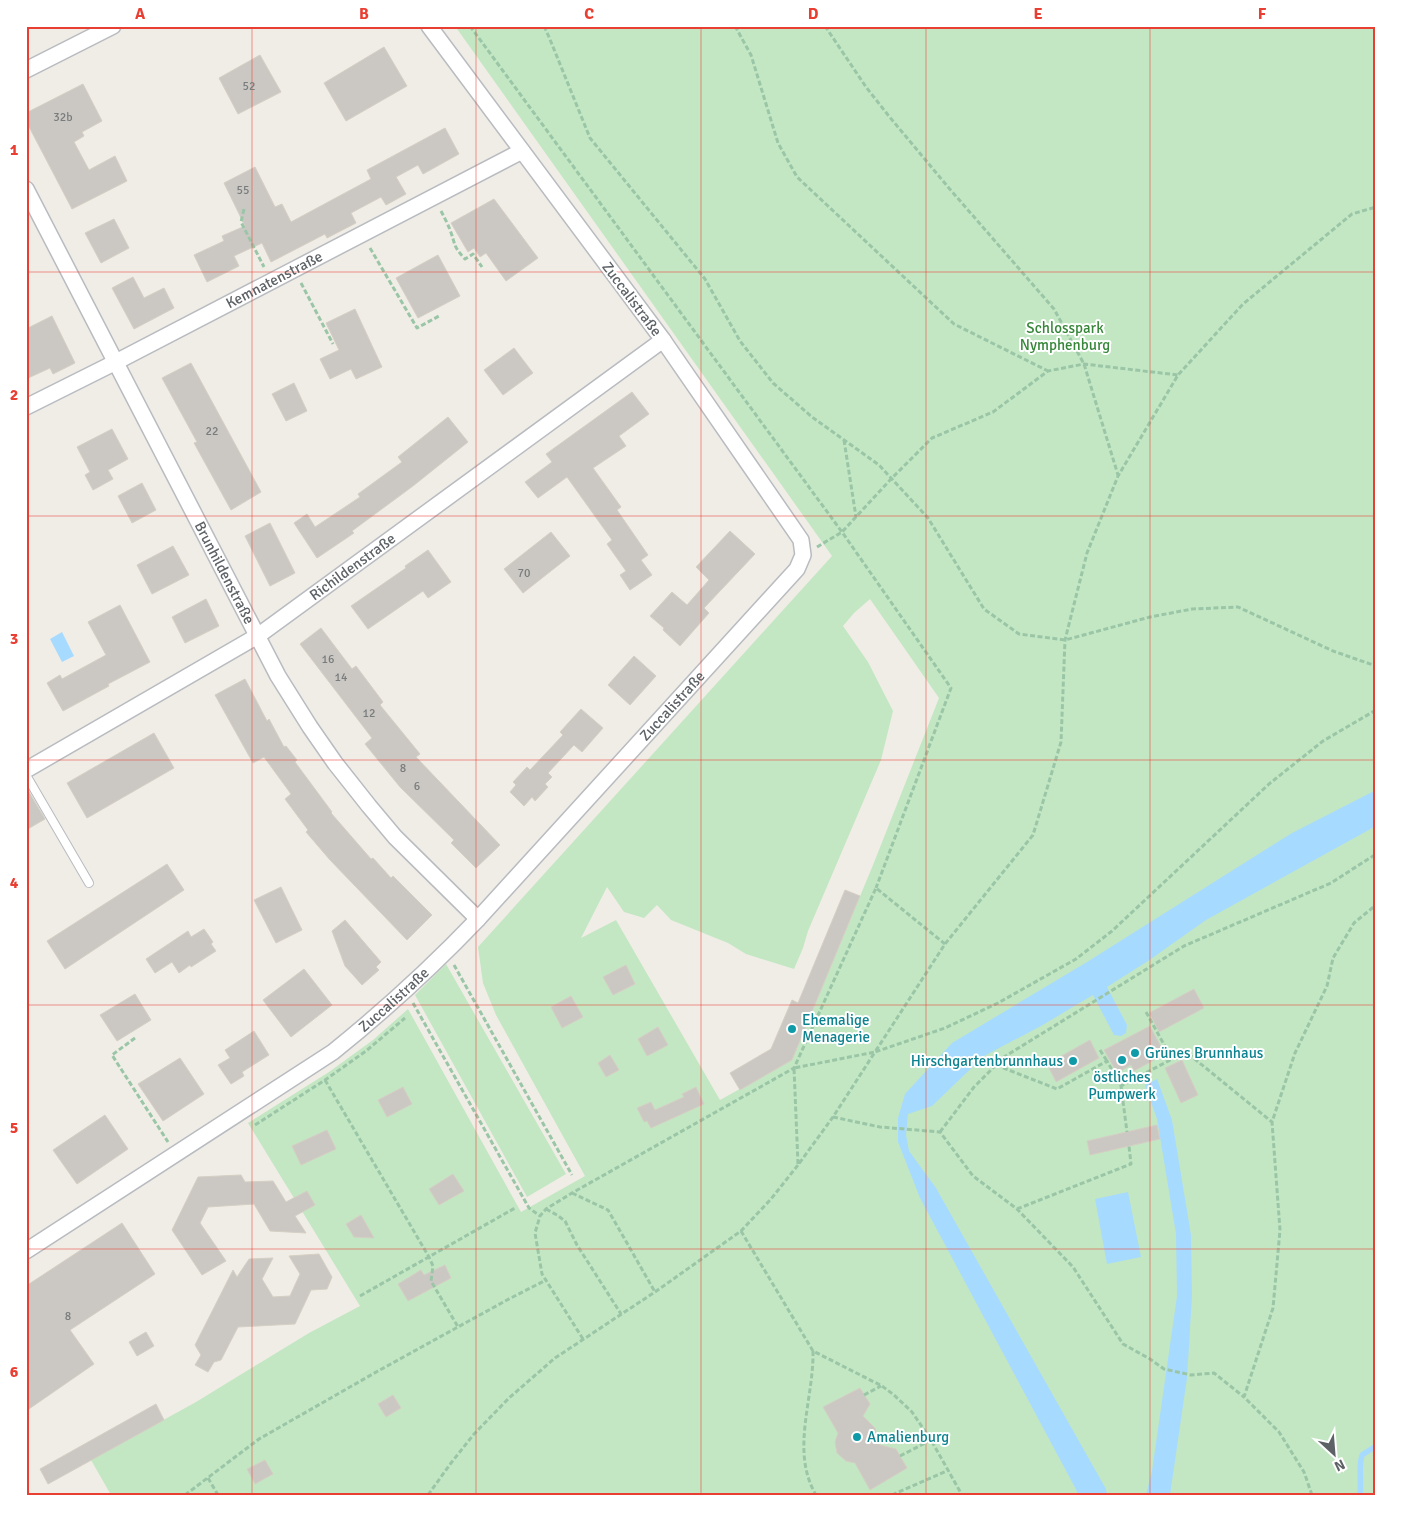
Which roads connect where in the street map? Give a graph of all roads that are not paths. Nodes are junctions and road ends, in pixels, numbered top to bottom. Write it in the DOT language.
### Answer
graph roads {
  1 [pos="113,26"];
  2 [pos="429,26"];
  3 [pos="26,70"];
  4 [pos="522,151"];
  5 [pos="26,189"];
  6 [pos="663,340"];
  7 [pos="116,362"];
  8 [pos="26,407"];
  9 [pos="258,636"];
  10 [pos="26,770"];
  11 [pos="26,775"];
  12 [pos="89,883"];
  13 [pos="478,918"];
  14 [pos="26,1251"];
  1 -- 3 [label="street"];
  2 -- 4 [label="street, Zuccalistraße"];
  4 -- 6 [label="street, Zuccalistraße"];
  4 -- 7 [label="street, Kemnatenstraße"];
  5 -- 7 [label="street, Brunhildenstraße"];
  6 -- 9 [label="street, Richildenstraße"];
  6 -- 13 [label="street, Zuccalistraße"];
  7 -- 8 [label="street, Kemnatenstraße"];
  7 -- 9 [label="street, Brunhildenstraße"];
  9 -- 10 [label="street, Richildenstraße"];
  9 -- 13 [label="street, Brunhildenstraße"];
  11 -- 12 [label="lane"];
  13 -- 14 [label="street, Zuccalistraße"];
}
